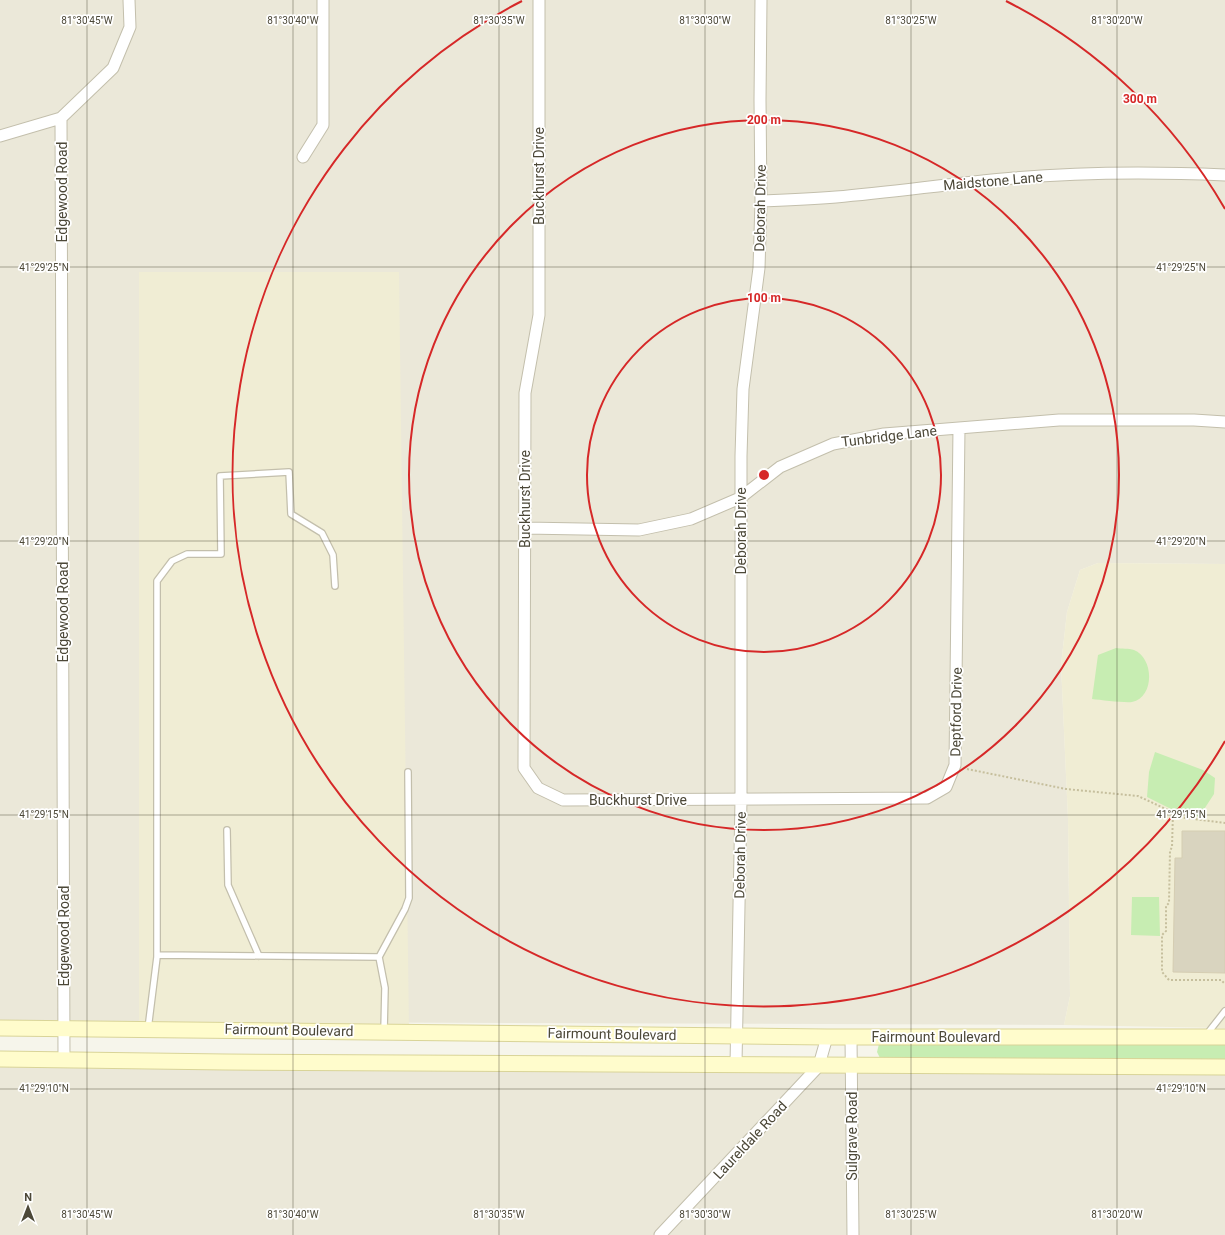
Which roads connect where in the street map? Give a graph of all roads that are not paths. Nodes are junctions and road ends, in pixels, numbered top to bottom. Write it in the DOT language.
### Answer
graph roads {
  1 [pos="130,0"];
  2 [pos="323,0"];
  3 [pos="539,0"];
  4 [pos="761,0"];
  5 [pos="61,118"];
  6 [pos="0,136"];
  7 [pos="303,157"];
  8 [pos="1225,176"];
  9 [pos="761,201"];
  10 [pos="1225,422"];
  11 [pos="959,428"];
  12 [pos="740,498"];
  13 [pos="526,528"];
  14 [pos="335,586"];
  15 [pos="408,772"];
  16 [pos="742,800"];
  17 [pos="227,830"];
  18 [pos="157,955"];
  19 [pos="258,956"];
  20 [pos="379,958"];
  21 [pos="1225,1011"];
  22 [pos="0,1028"];
  23 [pos="64,1028"];
  24 [pos="148,1029"];
  25 [pos="384,1031"];
  26 [pos="737,1035"];
  27 [pos="826,1036"];
  28 [pos="851,1036"];
  29 [pos="1205,1037"];
  30 [pos="1225,1037"];
  31 [pos="0,1059"];
  32 [pos="64,1059"];
  33 [pos="736,1064"];
  34 [pos="819,1065"];
  35 [pos="852,1065"];
  36 [pos="1225,1067"];
  37 [pos="660,1235"];
  38 [pos="853,1235"];
  1 -- 5 [label="street"];
  2 -- 7 [label="street"];
  3 -- 13 [label="street, Buckhurst Drive"];
  4 -- 9 [label="street, Deborah Drive"];
  5 -- 6 [label="street"];
  5 -- 23 [label="street, Edgewood Road"];
  8 -- 9 [label="street, Maidstone Lane"];
  9 -- 12 [label="street, Deborah Drive"];
  10 -- 11 [label="street, Tunbridge Lane"];
  11 -- 12 [label="street, Tunbridge Lane"];
  11 -- 16 [label="street, Deptford Drive"];
  12 -- 13 [label="street, Tunbridge Lane"];
  12 -- 16 [label="street, Deborah Drive"];
  13 -- 16 [label="street, Buckhurst Drive"];
  14 -- 18 [label="lane"];
  15 -- 20 [label="lane"];
  16 -- 26 [label="street, Deborah Drive"];
  17 -- 19 [label="lane"];
  18 -- 19 [label="lane"];
  18 -- 24 [label="lane"];
  19 -- 20 [label="lane"];
  20 -- 25 [label="lane"];
  21 -- 29 [label="lane"];
  22 -- 23 [label="main road, Fairmount Boulevard"];
  23 -- 24 [label="main road, Fairmount Boulevard"];
  23 -- 32 [label="street, Edgewood Road"];
  24 -- 25 [label="main road, Fairmount Boulevard"];
  25 -- 26 [label="main road, Fairmount Boulevard"];
  26 -- 27 [label="main road, Fairmount Boulevard"];
  26 -- 33 [label="street, Deborah Drive"];
  27 -- 28 [label="main road, Fairmount Boulevard"];
  27 -- 34 [label="street, Laureldale Road"];
  28 -- 29 [label="main road, Fairmount Boulevard"];
  28 -- 35 [label="street, Sulgrave Road"];
  29 -- 30 [label="main road, Fairmount Boulevard"];
  31 -- 32 [label="main road, Fairmount Boulevard"];
  32 -- 33 [label="main road, Fairmount Boulevard"];
  33 -- 34 [label="main road, Fairmount Boulevard"];
  34 -- 35 [label="main road, Fairmount Boulevard"];
  34 -- 37 [label="street, Laureldale Road"];
  35 -- 36 [label="main road, Fairmount Boulevard"];
  35 -- 38 [label="street, Sulgrave Road"];
}
